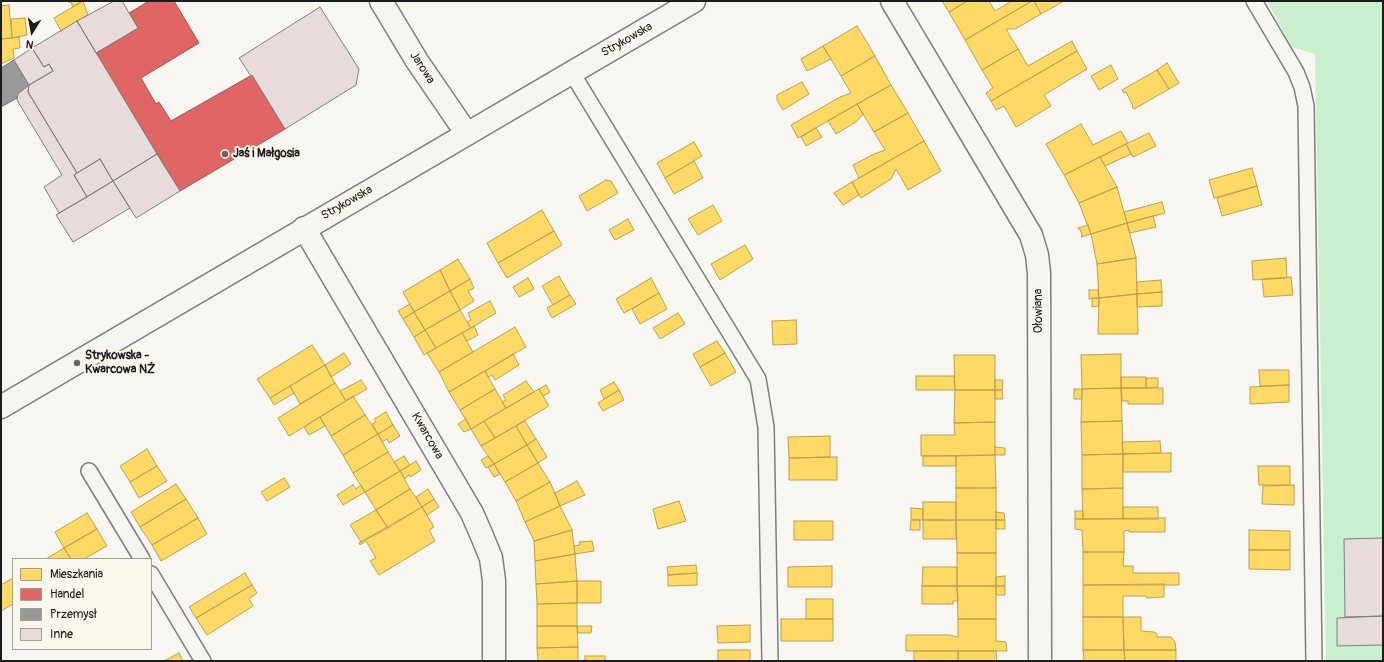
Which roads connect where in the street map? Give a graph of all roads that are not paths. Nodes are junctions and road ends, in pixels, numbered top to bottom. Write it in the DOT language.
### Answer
graph roads {
  1 [pos="381,1"];
  2 [pos="694,1"];
  3 [pos="892,1"];
  4 [pos="1254,1"];
  5 [pos="572,73"];
  6 [pos="467,134"];
  7 [pos="304,228"];
  8 [pos="1,407"];
  9 [pos="88,471"];
  10 [pos="141,558"];
  11 [pos="152,576"];
  12 [pos="203,661"];
  13 [pos="494,661"];
  14 [pos="770,661"];
  15 [pos="1040,661"];
  16 [pos="1314,661"];
  1 -- 6 [label="street, Jarowa"];
  2 -- 5 [label="street, Strykowska"];
  3 -- 15 [label="street, Ołowiana"];
  4 -- 16 [label="lane"];
  5 -- 6 [label="street, Strykowska"];
  5 -- 14 [label="lane"];
  6 -- 7 [label="street, Strykowska"];
  7 -- 8 [label="street, Strykowska"];
  7 -- 13 [label="street, Kwarcowa"];
  9 -- 10 [label="lane"];
  11 -- 12 [label="lane"];
}
